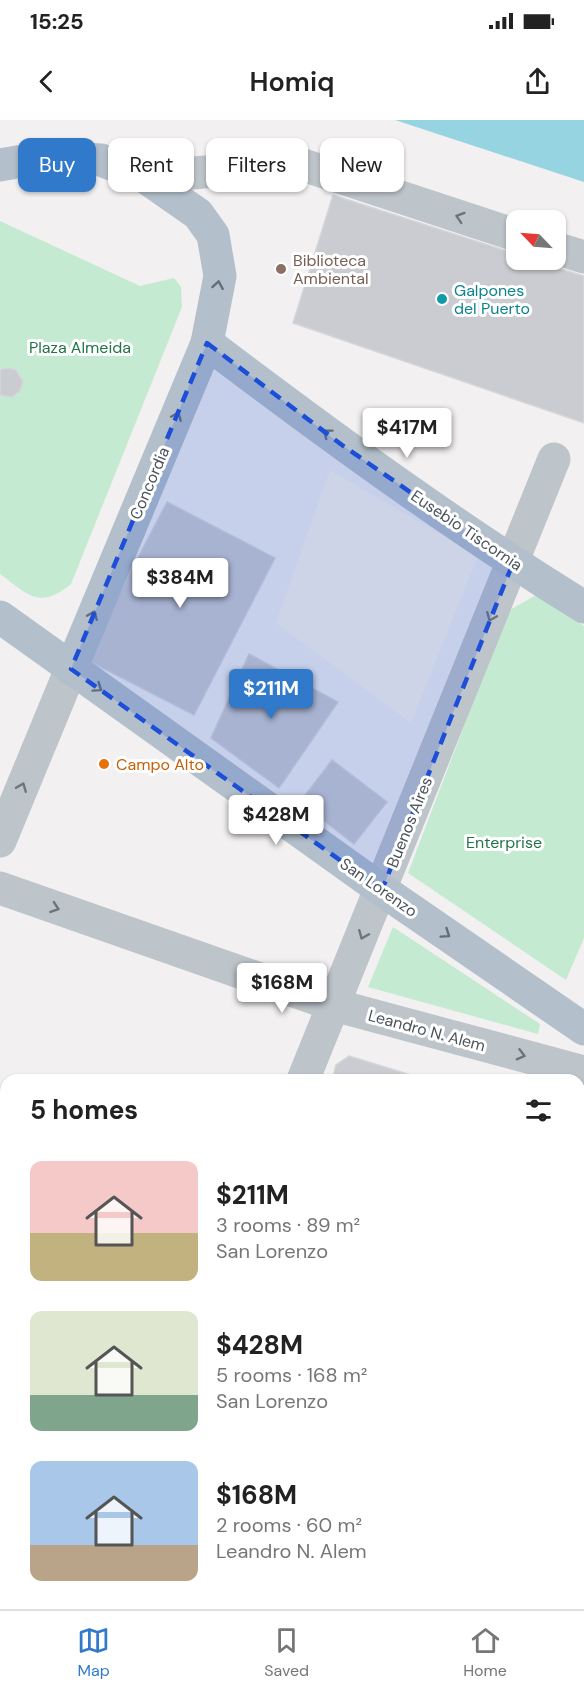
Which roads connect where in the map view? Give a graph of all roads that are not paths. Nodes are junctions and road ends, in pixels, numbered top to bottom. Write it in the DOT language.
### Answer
graph roads {
  1 [pos="108,163"];
  2 [pos="0,165"];
  3 [pos="194,173"];
  4 [pos="166,192"];
  5 [pos="506,232"];
  6 [pos="566,251"];
  7 [pos="584,257"];
  8 [pos="207,343"];
  9 [pos="554,459"];
  10 [pos="513,563"];
  11 [pos="584,607"];
  12 [pos="0,617"];
  13 [pos="71,669"];
  14 [pos="0,842"];
  15 [pos="0,888"];
  16 [pos="382,890"];
  17 [pos="334,1005"];
  18 [pos="584,1029"];
  19 [pos="584,1072"];
  20 [pos="305,1074"];
  1 -- 2 [label="main road, Concordia"];
  5 -- 3 [label="street, one-way"];
  8 -- 4 [label="main road, Concordia, one-way"];
  6 -- 7 [label="street"];
  10 -- 8 [label="main road, Eusebio Tiscornia, one-way"];
  13 -- 8 [label="main road, Concordia, one-way"];
  9 -- 10 [label="street, Buenos Aires"];
  10 -- 11 [label="main road, Eusebio Tiscornia"];
  10 -- 16 [label="street, Buenos Aires, one-way"];
  12 -- 13 [label="main road, San Lorenzo"];
  14 -- 13 [label="street, Concordia, one-way"];
  13 -- 16 [label="main road, San Lorenzo, one-way"];
  15 -- 17 [label="street, Leandro N. Alem, one-way"];
  16 -- 17 [label="street, Buenos Aires, one-way"];
  16 -- 18 [label="main road, San Lorenzo, one-way"];
  17 -- 19 [label="street, Leandro N. Alem, one-way"];
  17 -- 20 [label="street, Buenos Aires"];
}
